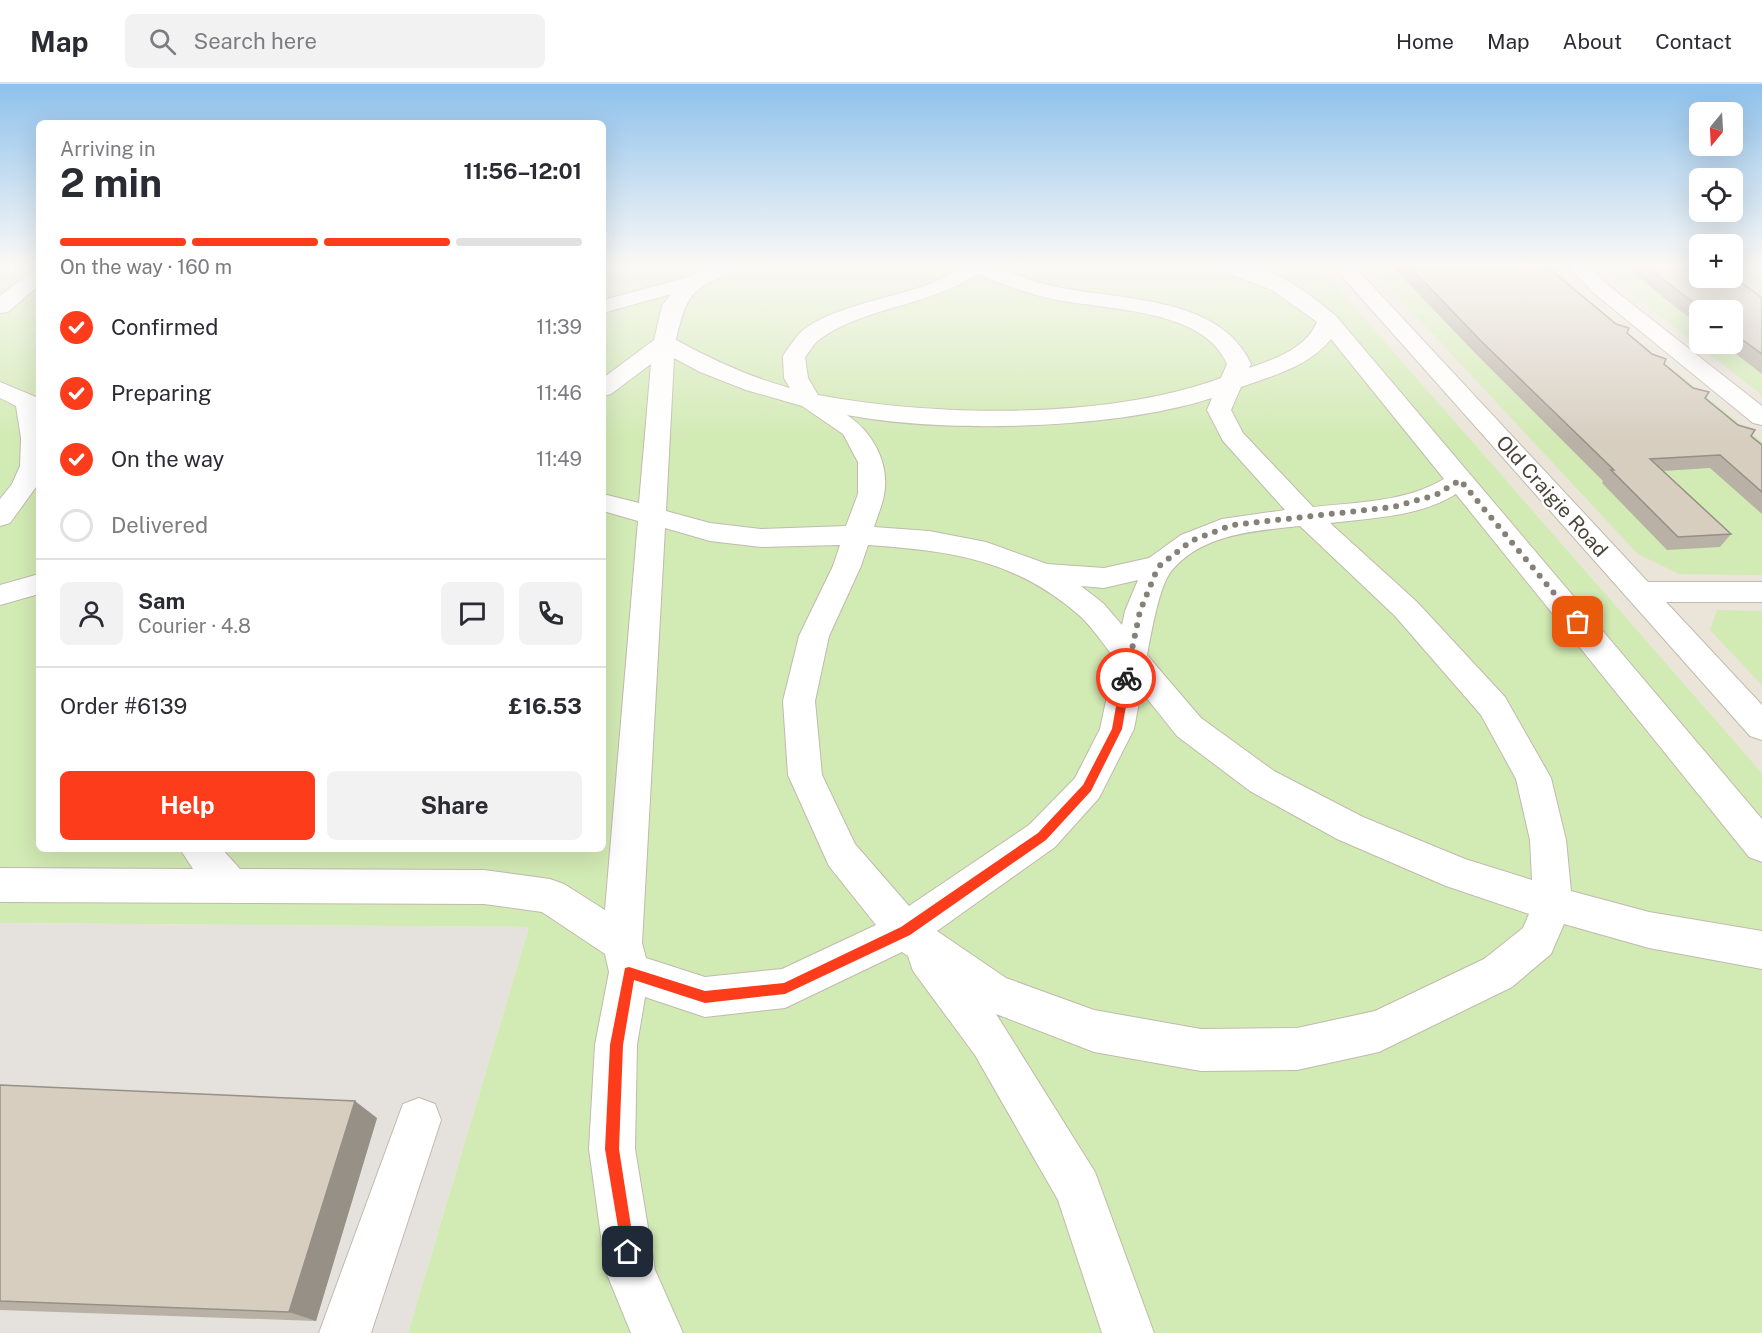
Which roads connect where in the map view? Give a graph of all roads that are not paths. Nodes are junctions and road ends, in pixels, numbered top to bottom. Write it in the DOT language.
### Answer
graph roads {
  1 [pos="669,323"];
  2 [pos="833,323"];
  3 [pos="1195,323"];
  4 [pos="1327,323"];
  5 [pos="1330,323"];
  6 [pos="1395,323"];
  7 [pos="1644,323"];
  8 [pos="664,343"];
  9 [pos="1230,383"];
  10 [pos="606,387"];
  11 [pos="0,389"];
  12 [pos="809,400"];
  13 [pos="33,401"];
  14 [pos="0,402"];
  15 [pos="1762,418"];
  16 [pos="1460,480"];
  17 [pos="606,503"];
  18 [pos="1305,515"];
  19 [pos="0,516"];
  20 [pos="653,516"];
  21 [pos="858,535"];
  22 [pos="1158,567"];
  23 [pos="1044,574"];
  24 [pos="36,585"];
  25 [pos="1639,592"];
  26 [pos="1762,592"];
  27 [pos="0,595"];
  28 [pos="1130,656"];
  29 [pos="1762,727"];
  30 [pos="1762,846"];
  31 [pos="202,852"];
  32 [pos="0,885"];
  33 [pos="231,886"];
  34 [pos="1554,904"];
  35 [pos="905,931"];
  36 [pos="1762,950"];
  37 [pos="625,958"];
  38 [pos="419,1120"];
  39 [pos="345,1333"];
  40 [pos="657,1333"];
  41 [pos="1128,1333"];
  1 -- 8 [label="street"];
  2 -- 12 [label="street"];
  3 -- 9 [label="street"];
  4 -- 9 [label="street"];
  5 -- 16 [label="street"];
  6 -- 25 [label="street, Old Craigie Road"];
  7 -- 15 [label="street"];
  8 -- 10 [label="street"];
  8 -- 12 [label="street"];
  8 -- 20 [label="street"];
  9 -- 12 [label="street"];
  9 -- 18 [label="street"];
  11 -- 13 [label="street"];
  12 -- 21 [label="street"];
  13 -- 14 [label="street"];
  13 -- 19 [label="street"];
  16 -- 18 [label="street"];
  16 -- 30 [label="street"];
  17 -- 20 [label="street"];
  18 -- 22 [label="street"];
  18 -- 34 [label="street"];
  20 -- 21 [label="street"];
  20 -- 37 [label="street"];
  21 -- 23 [label="street"];
  21 -- 35 [label="street"];
  22 -- 23 [label="street"];
  22 -- 28 [label="street"];
  23 -- 28 [label="street"];
  24 -- 27 [label="street"];
  25 -- 26 [label="street"];
  25 -- 29 [label="street, Old Craigie Road"];
  28 -- 34 [label="street"];
  28 -- 35 [label="street"];
  31 -- 33 [label="street"];
  32 -- 33 [label="street"];
  33 -- 37 [label="street"];
  34 -- 35 [label="street"];
  34 -- 36 [label="street"];
  35 -- 37 [label="street"];
  35 -- 41 [label="street"];
  37 -- 40 [label="street"];
  38 -- 39 [label="street"];
}
